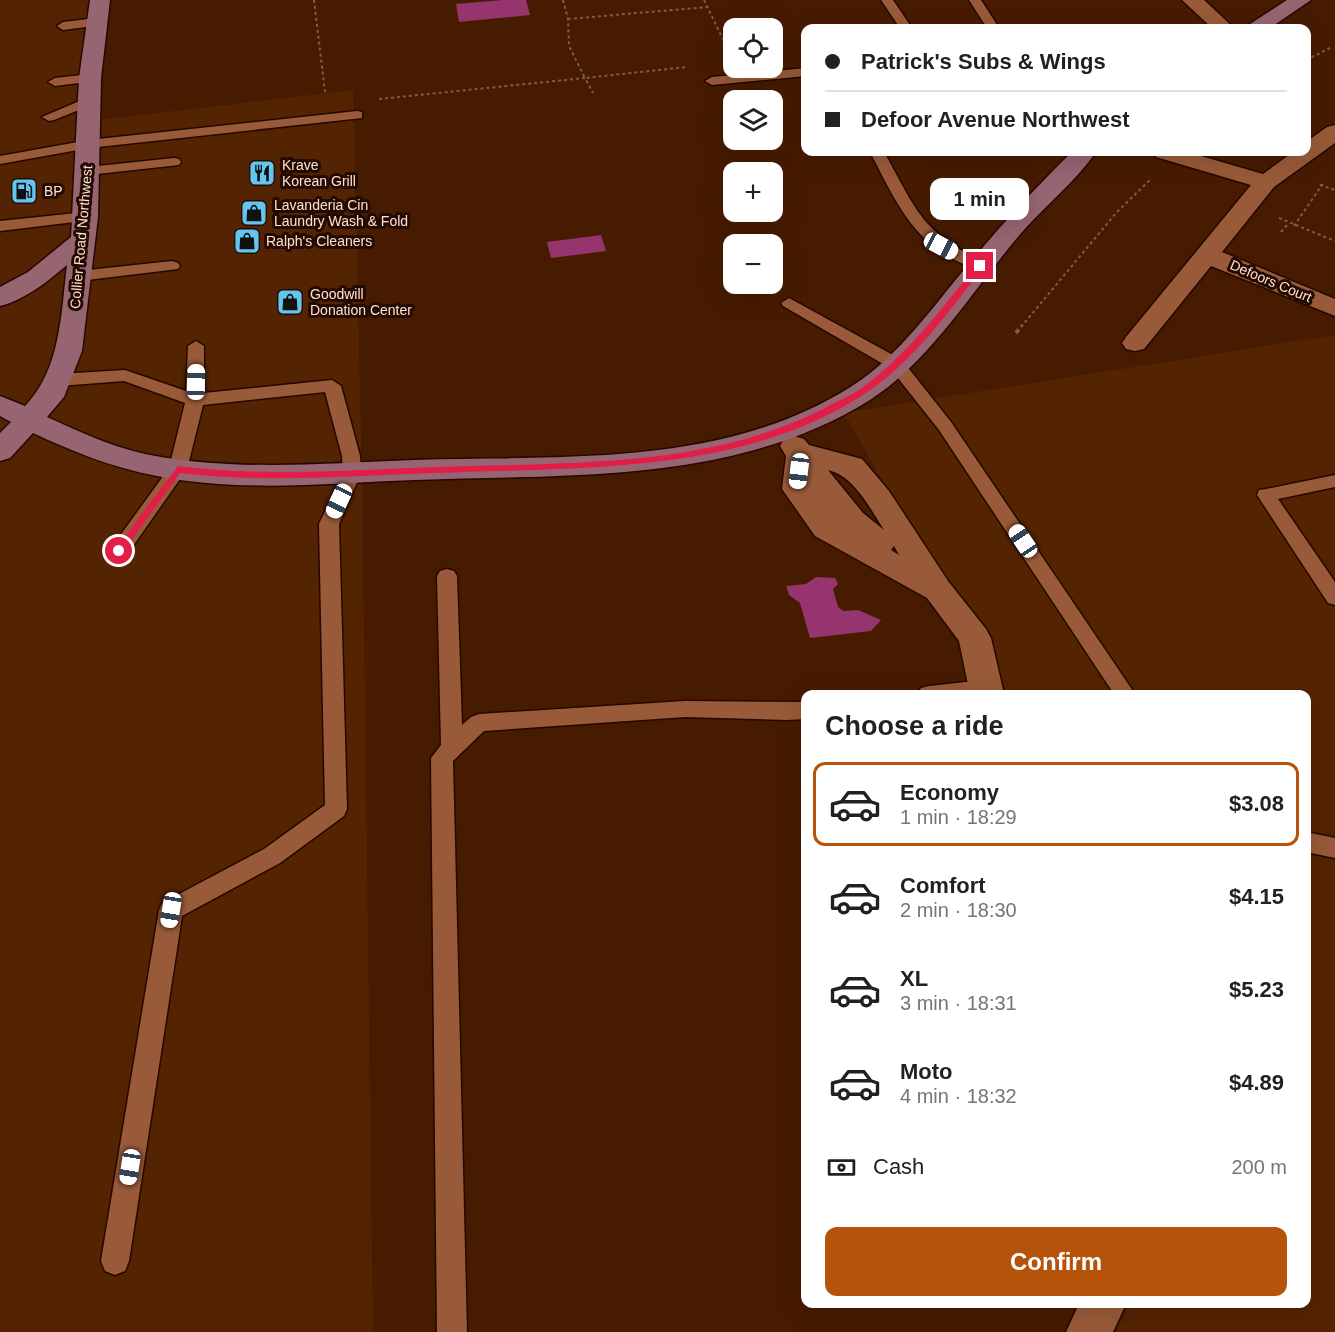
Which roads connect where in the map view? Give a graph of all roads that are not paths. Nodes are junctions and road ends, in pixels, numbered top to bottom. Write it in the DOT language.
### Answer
graph roads {
  1 [pos="887,0"];
  2 [pos="975,0"];
  3 [pos="1192,0"];
  4 [pos="1301,0"];
  5 [pos="99,11"];
  6 [pos="903,24"];
  7 [pos="990,24"];
  8 [pos="1219,24"];
  9 [pos="1263,24"];
  10 [pos="63,26"];
  11 [pos="801,72"];
  12 [pos="712,81"];
  13 [pos="55,82"];
  14 [pos="89,90"];
  15 [pos="357,115"];
  16 [pos="49,117"];
  17 [pos="1335,132"];
  18 [pos="89,144"];
  19 [pos="1311,149"];
  20 [pos="879,156"];
  21 [pos="1081,156"];
  22 [pos="1185,156"];
  23 [pos="1302,156"];
  24 [pos="0,160"];
  25 [pos="174,162"];
  26 [pos="88,171"];
  27 [pos="1276,175"];
  28 [pos="0,226"];
  29 [pos="84,229"];
  30 [pos="1207,255"];
  31 [pos="172,266"];
  32 [pos="980,266"];
  33 [pos="78,276"];
  34 [pos="0,298"];
  35 [pos="789,303"];
  36 [pos="1335,308"];
  37 [pos="1135,343"];
  38 [pos="196,346"];
  39 [pos="896,364"];
  40 [pos="59,380"];
  41 [pos="195,400"];
  42 [pos="0,405"];
  43 [pos="31,421"];
  44 [pos="778,431"];
  45 [pos="0,451"];
  46 [pos="801,453"];
  47 [pos="178,469"];
  48 [pos="352,473"];
  49 [pos="1335,481"];
  50 [pos="119,551"];
  51 [pos="447,576"];
  52 [pos="938,590"];
  53 [pos="1335,598"];
  54 [pos="985,690"];
  55 [pos="1122,690"];
  56 [pos="801,711"];
  57 [pos="452,748"];
  58 [pos="1311,844"];
  59 [pos="1335,848"];
  60 [pos="115,1261"];
  61 [pos="1101,1308"];
  62 [pos="452,1332"];
  63 [pos="1089,1332"];
  1 -- 6 [label="lane"];
  2 -- 7 [label="lane"];
  3 -- 8 [label="street"];
  4 -- 9 [label="street"];
  5 -- 10 [label="lane"];
  5 -- 14 [label="street, Collier Road Northwest"];
  11 -- 12 [label="lane"];
  13 -- 14 [label="lane"];
  14 -- 16 [label="lane"];
  14 -- 18 [label="street, Collier Road Northwest"];
  15 -- 18 [label="lane"];
  17 -- 19 [label="street"];
  18 -- 24 [label="lane"];
  18 -- 26 [label="street, Collier Road Northwest"];
  20 -- 32 [label="lane"];
  21 -- 32 [label="street"];
  22 -- 27 [label="street"];
  23 -- 27 [label="street"];
  25 -- 26 [label="lane"];
  26 -- 29 [label="street, Collier Road Northwest"];
  27 -- 30 [label="street"];
  28 -- 29 [label="lane"];
  29 -- 33 [label="street, Collier Road Northwest"];
  29 -- 34 [label="street"];
  30 -- 36 [label="street, Defoors Court"];
  30 -- 37 [label="street"];
  31 -- 33 [label="lane"];
  32 -- 39 [label="street"];
  33 -- 40 [label="street, Collier Road Northwest"];
  35 -- 39 [label="lane"];
  38 -- 41 [label="lane"];
  39 -- 44 [label="street"];
  39 -- 55 [label="lane"];
  40 -- 41 [label="lane"];
  40 -- 43 [label="street, Collier Road Northwest"];
  41 -- 47 [label="lane"];
  41 -- 48 [label="lane"];
  42 -- 43 [label="street"];
  43 -- 45 [label="street, Collier Road Northwest"];
  43 -- 47 [label="street"];
  44 -- 46 [label="street"];
  44 -- 48 [label="street"];
  46 -- 52 [label="street"];
  46 -- 52 [label="street"];
  47 -- 48 [label="street"];
  47 -- 50 [label="lane"];
  48 -- 60 [label="lane"];
  49 -- 53 [label="lane"];
  51 -- 57 [label="lane"];
  52 -- 54 [label="street"];
  56 -- 57 [label="lane"];
  57 -- 62 [label="lane"];
  58 -- 59 [label="lane"];
  61 -- 63 [label="street"];
}
